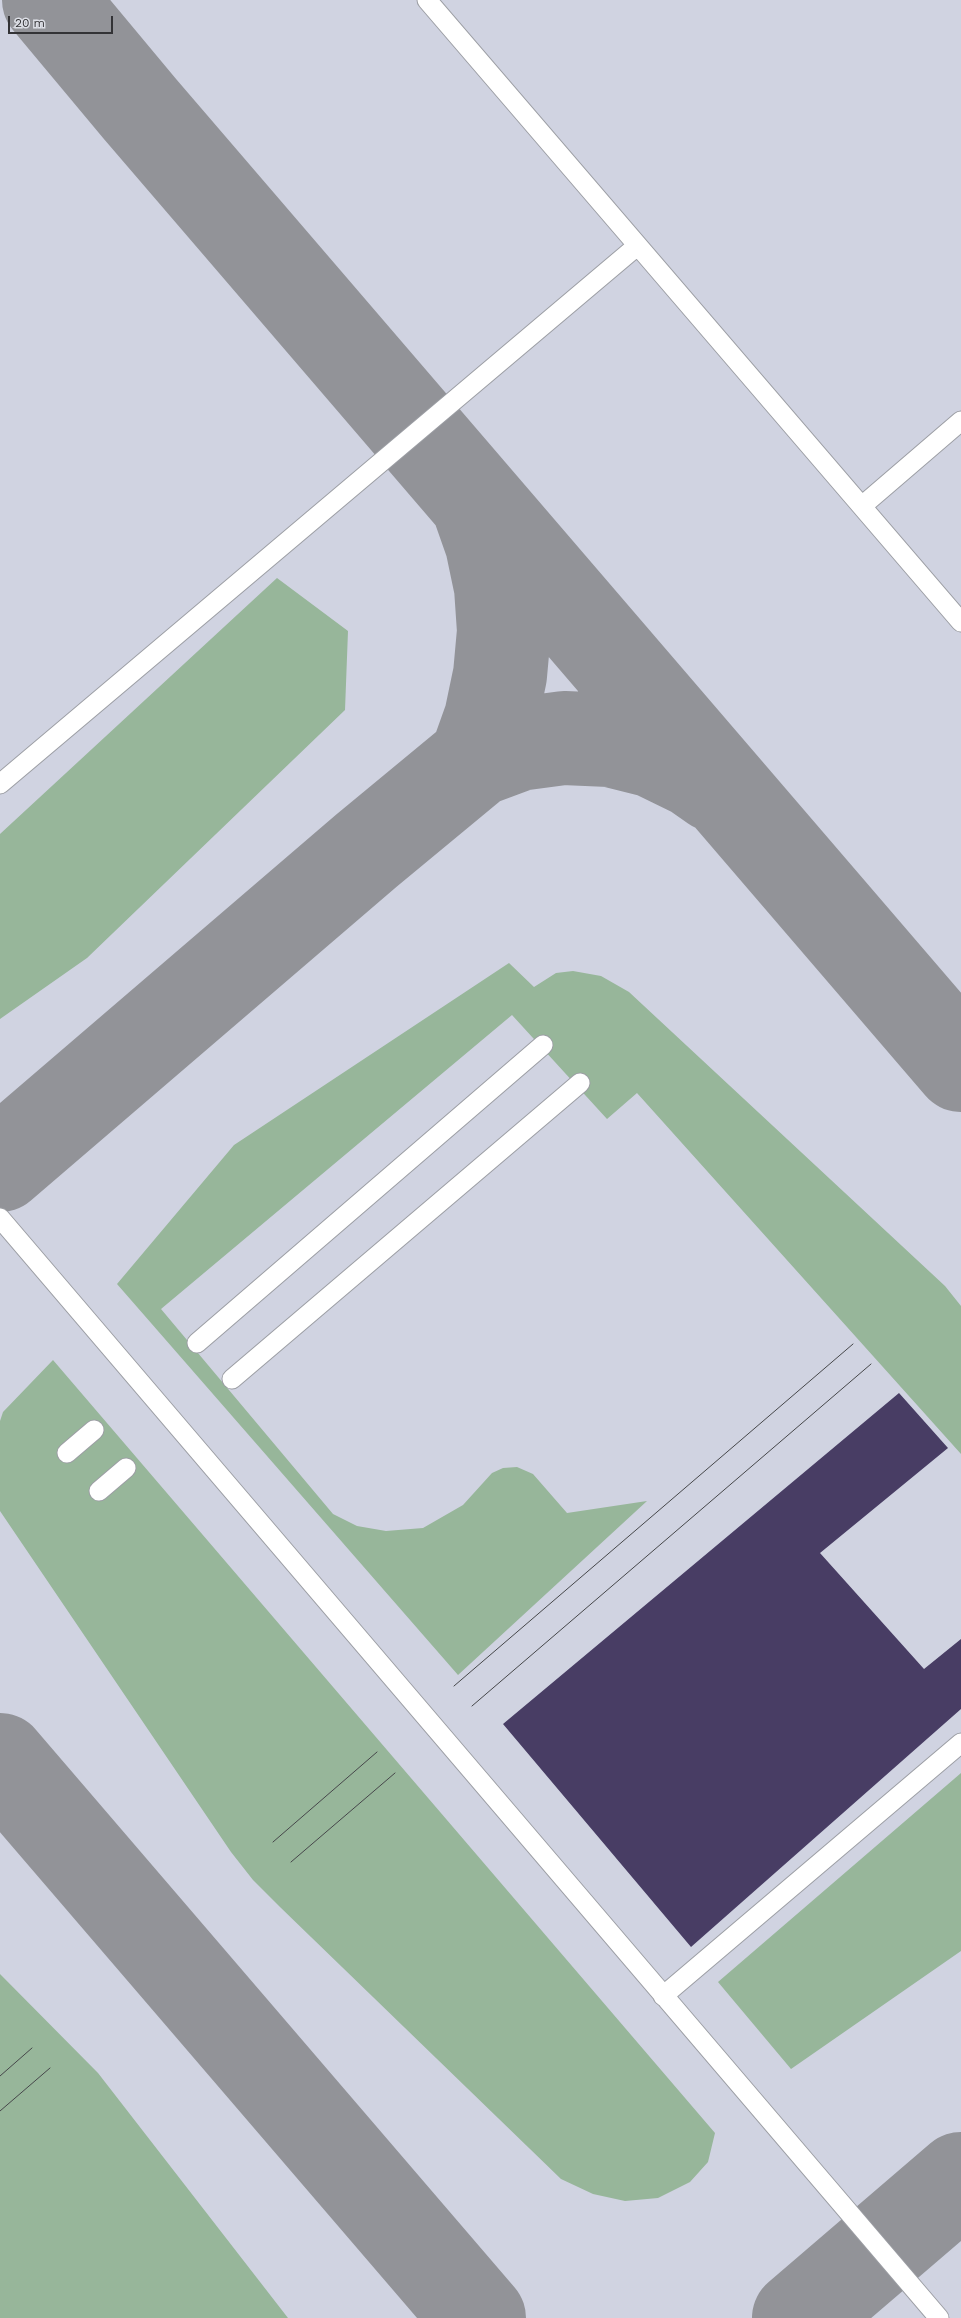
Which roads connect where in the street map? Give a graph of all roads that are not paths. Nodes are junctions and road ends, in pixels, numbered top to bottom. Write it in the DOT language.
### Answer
graph roads {
  1 [pos="428,0"];
  2 [pos="637,246"];
  3 [pos="961,421"];
  4 [pos="862,506"];
  5 [pos="961,622"];
  6 [pos="0,784"];
  7 [pos="543,1045"];
  8 [pos="580,1083"];
  9 [pos="0,1218"];
  10 [pos="197,1343"];
  11 [pos="232,1379"];
  12 [pos="94,1430"];
  13 [pos="67,1453"];
  14 [pos="126,1468"];
  15 [pos="99,1491"];
  16 [pos="961,1743"];
  17 [pos="663,1996"];
  18 [pos="939,2318"];
  1 -- 2 [label="lane"];
  2 -- 4 [label="lane"];
  2 -- 6 [label="lane"];
  3 -- 4 [label="lane"];
  4 -- 5 [label="lane"];
  7 -- 10 [label="lane"];
  8 -- 11 [label="lane"];
  9 -- 17 [label="lane"];
  12 -- 13 [label="lane"];
  14 -- 15 [label="lane"];
  16 -- 17 [label="lane"];
  17 -- 18 [label="lane"];
}
